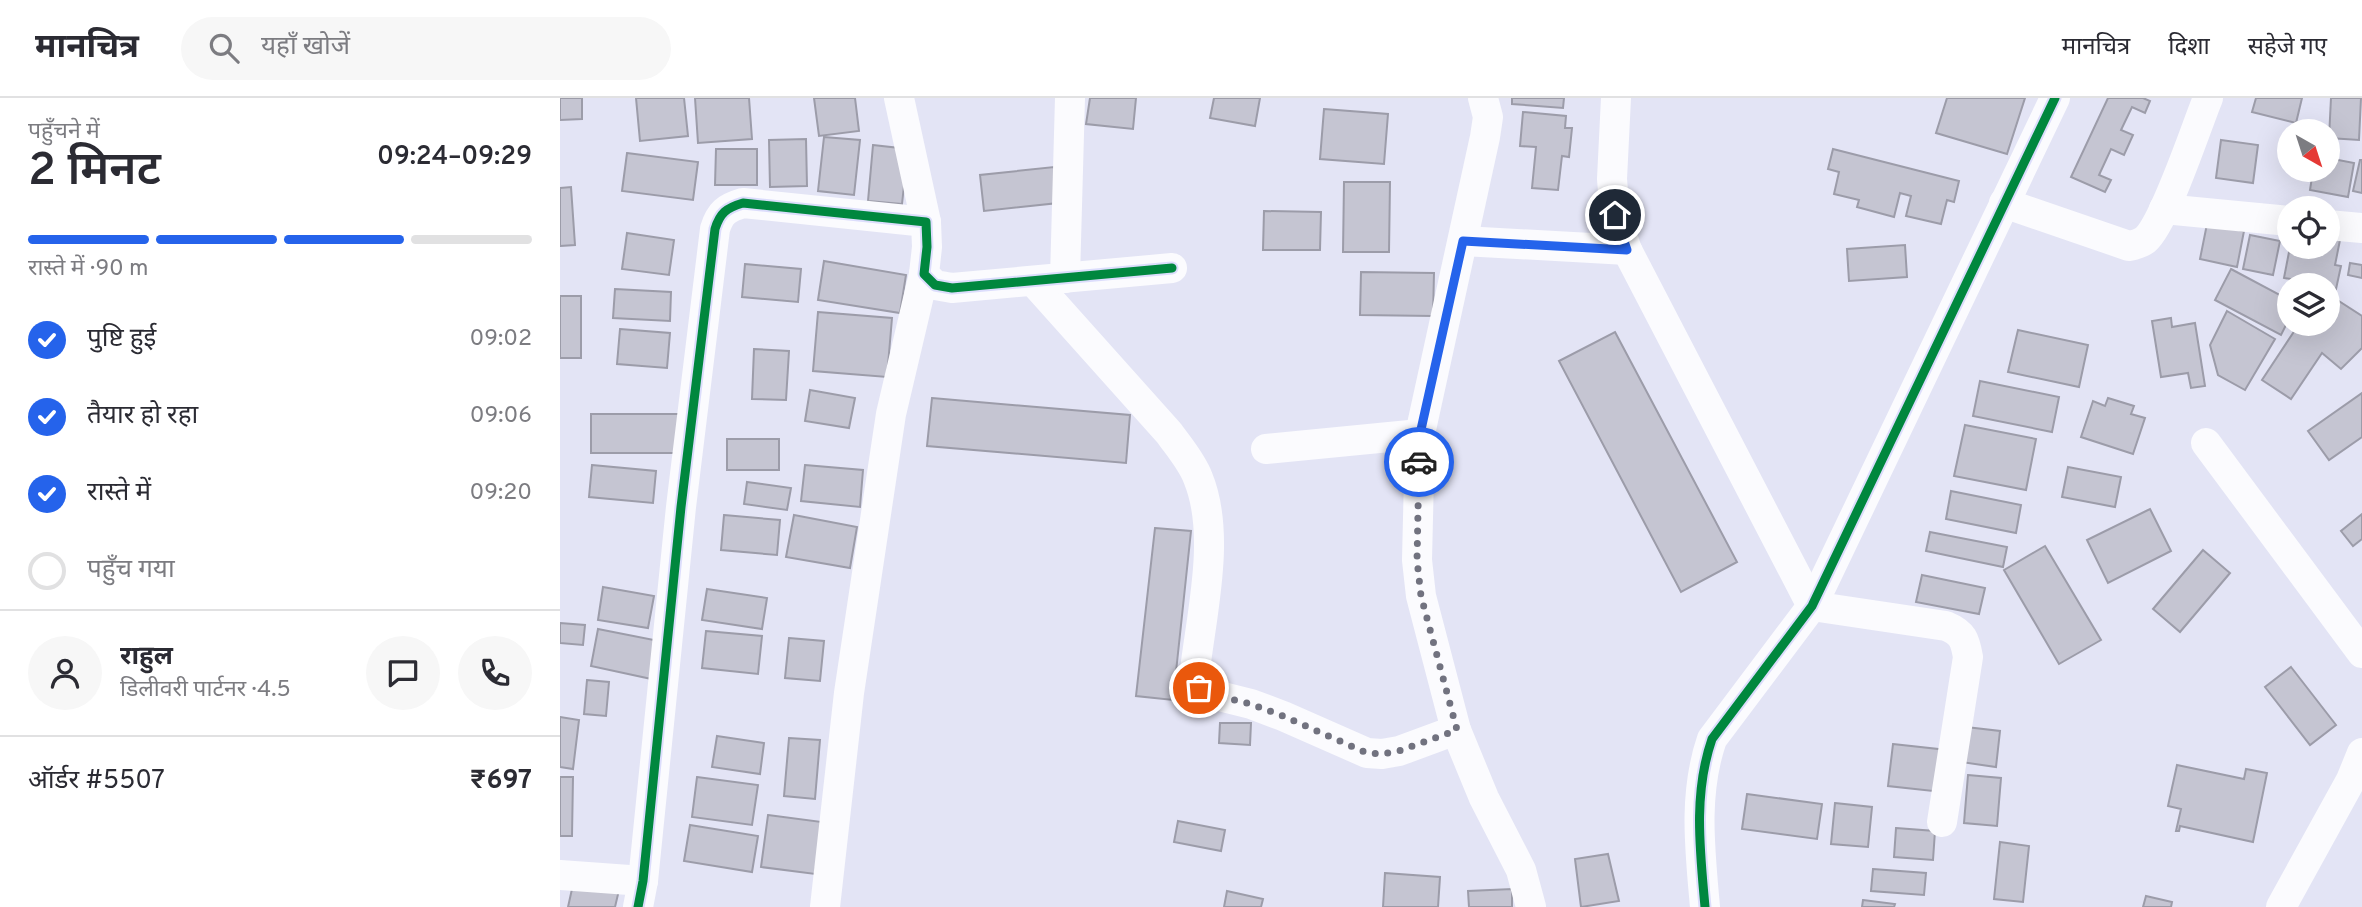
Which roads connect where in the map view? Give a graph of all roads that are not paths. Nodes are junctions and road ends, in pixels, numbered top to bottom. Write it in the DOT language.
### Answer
graph roads {
  1 [pos="899,98"];
  2 [pos="1070,98"];
  3 [pos="1483,98"];
  4 [pos="1616,98"];
  5 [pos="2055,98"];
  6 [pos="2208,98"];
  7 [pos="2004,202"];
  8 [pos="2164,209"];
  9 [pos="2277,220"];
  10 [pos="926,222"];
  11 [pos="2340,226"];
  12 [pos="2362,228"];
  13 [pos="1463,241"];
  14 [pos="1627,250"];
  15 [pos="1172,268"];
  16 [pos="924,274"];
  17 [pos="1065,278"];
  18 [pos="1033,281"];
  19 [pos="1420,434"];
  20 [pos="2206,443"];
  21 [pos="1266,449"];
  22 [pos="1812,606"];
  23 [pos="2362,653"];
  24 [pos="1457,730"];
  25 [pos="2362,752"];
  26 [pos="1942,822"];
  27 [pos="560,875"];
  28 [pos="640,894"];
  29 [pos="825,907"];
  30 [pos="1531,907"];
  31 [pos="1705,907"];
  32 [pos="2281,907"];
  1 -- 10 [label="street"];
  2 -- 17 [label="street"];
  3 -- 13 [label="street"];
  4 -- 14 [label="street"];
  5 -- 7 [label="street"];
  6 -- 8 [label="street"];
  7 -- 8 [label="street"];
  7 -- 22 [label="street"];
  8 -- 9 [label="street"];
  10 -- 16 [label="street"];
  10 -- 28 [label="street"];
  11 -- 12 [label="street"];
  13 -- 14 [label="street"];
  13 -- 19 [label="street"];
  14 -- 22 [label="street"];
  15 -- 17 [label="street"];
  16 -- 18 [label="street"];
  16 -- 29 [label="street"];
  17 -- 18 [label="street"];
  18 -- 24 [label="street"];
  19 -- 21 [label="street"];
  19 -- 24 [label="street"];
  20 -- 23 [label="street"];
  22 -- 26 [label="street"];
  22 -- 31 [label="street"];
  24 -- 30 [label="street"];
  25 -- 32 [label="street"];
  27 -- 28 [label="street"];
}
